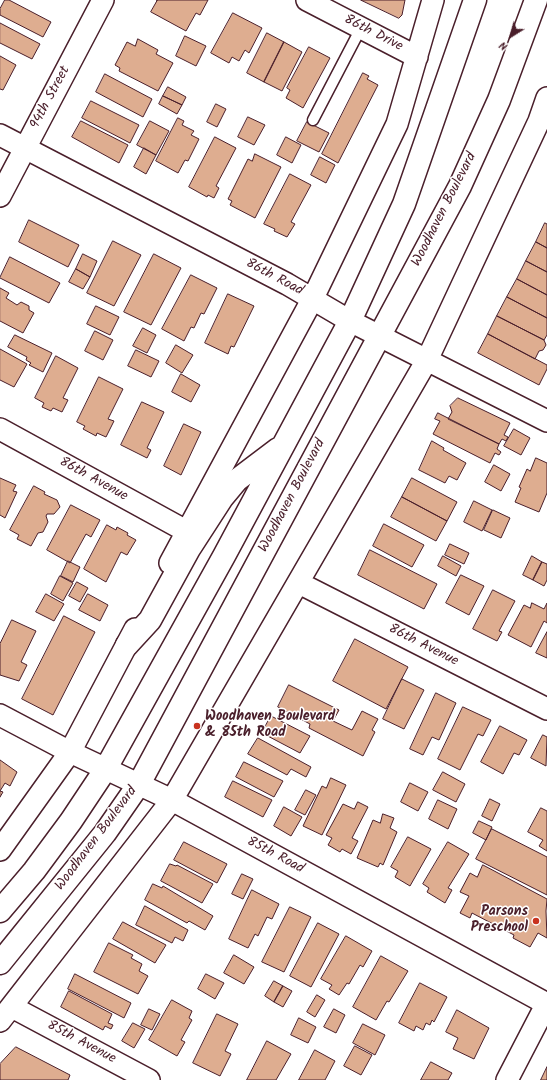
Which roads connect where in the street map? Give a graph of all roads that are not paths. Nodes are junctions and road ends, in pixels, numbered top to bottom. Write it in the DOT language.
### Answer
graph roads {
  1 [pos="103,0"];
  2 [pos="307,0"];
  3 [pos="433,0"];
  4 [pos="475,0"];
  5 [pos="536,0"];
  6 [pos="361,28"];
  7 [pos="417,57"];
  8 [pos="547,98"];
  9 [pos="313,120"];
  10 [pos="543,123"];
  11 [pos="0,135"];
  12 [pos="25,148"];
  13 [pos="0,196"];
  14 [pos="313,298"];
  15 [pos="350,321"];
  16 [pos="379,336"];
  17 [pos="427,360"];
  18 [pos="547,421"];
  19 [pos="0,429"];
  20 [pos="285,443"];
  21 [pos="186,531"];
  22 [pos="299,583"];
  23 [pos="127,645"];
  24 [pos="547,709"];
  25 [pos="0,715"];
  26 [pos="70,752"];
  27 [pos="105,770"];
  28 [pos="139,784"];
  29 [pos="172,800"];
  30 [pos="0,850"];
  31 [pos="0,911"];
  32 [pos="0,962"];
  33 [pos="547,1003"];
  34 [pos="6,1014"];
  35 [pos="149,1080"];
  36 [pos="507,1080"];
  1 -- 12 [label="street, 94th Street"];
  2 -- 6 [label="street, 86th Drive"];
  3 -- 7 [label="street"];
  4 -- 15 [label="main road"];
  5 -- 16 [label="main road, Woodhaven Boulevard"];
  6 -- 7 [label="street, 86th Drive"];
  6 -- 9 [label="lane"];
  7 -- 14 [label="street"];
  8 -- 10 [label="street"];
  10 -- 17 [label="street"];
  11 -- 12 [label="street, 86th Road"];
  12 -- 13 [label="street, 94th Street"];
  12 -- 14 [label="street, 86th Road"];
  14 -- 15 [label="street, 86th Road"];
  14 -- 21 [label="street"];
  15 -- 16 [label="street, 86th Road"];
  15 -- 20 [label="main road"];
  16 -- 17 [label="street, 86th Road"];
  16 -- 28 [label="main road, Woodhaven Boulevard"];
  17 -- 18 [label="street, 86th Road"];
  17 -- 22 [label="street"];
  19 -- 21 [label="street, 86th Avenue"];
  20 -- 23 [label="main road"];
  20 -- 27 [label="main road"];
  21 -- 23 [label="street"];
  22 -- 24 [label="street, 86th Avenue"];
  22 -- 29 [label="street"];
  23 -- 26 [label="street"];
  25 -- 26 [label="street, 85th Road"];
  26 -- 27 [label="street, 85th Road"];
  26 -- 30 [label="street"];
  27 -- 28 [label="street, 85th Road"];
  27 -- 31 [label="main road"];
  28 -- 29 [label="street, 85th Road"];
  28 -- 32 [label="main road, Woodhaven Boulevard"];
  29 -- 33 [label="street, 85th Road"];
  29 -- 34 [label="street"];
  33 -- 36 [label="street"];
  34 -- 35 [label="street, 85th Avenue"];
}
